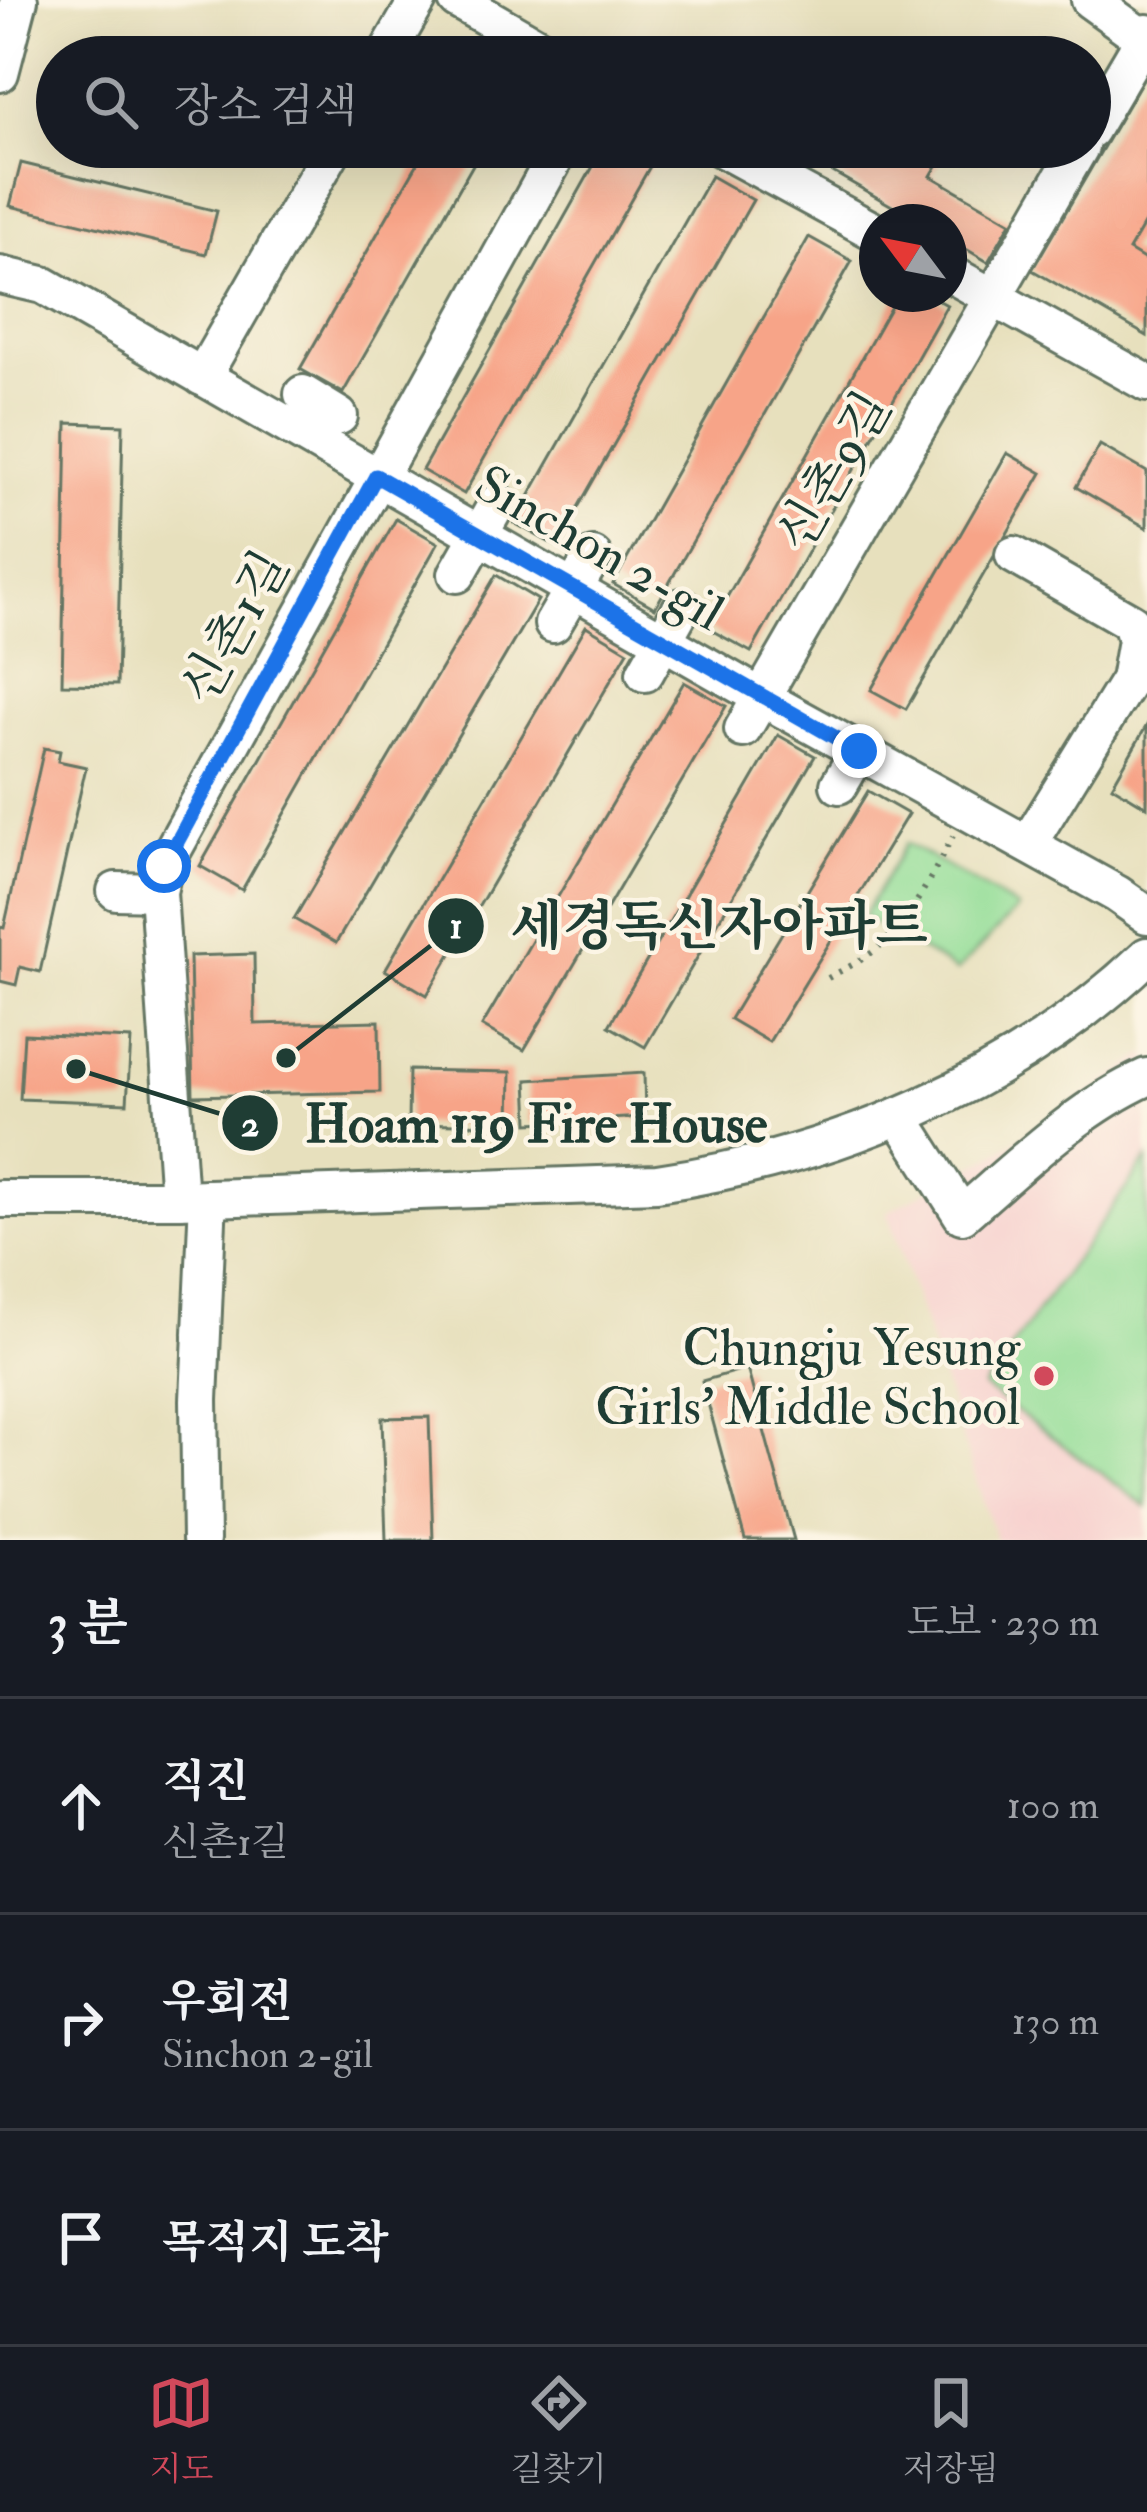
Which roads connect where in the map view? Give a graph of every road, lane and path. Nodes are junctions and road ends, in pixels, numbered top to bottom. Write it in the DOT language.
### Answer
graph roads {
  1 [pos="19,0"];
  2 [pos="1090,0"];
  3 [pos="443,6"];
  4 [pos="409,36"];
  5 [pos="509,36"];
  6 [pos="1146,37"];
  7 [pos="0,73"];
  8 [pos="1111,95"];
  9 [pos="322,168"];
  10 [pos="549,168"];
  11 [pos="758,168"];
  12 [pos="1068,168"];
  13 [pos="859,223"];
  14 [pos="0,275"];
  15 [pos="967,283"];
  16 [pos="993,297"];
  17 [pos="202,377"];
  18 [pos="1147,382"];
  19 [pos="302,394"];
  20 [pos="339,416"];
  21 [pos="376,476"];
  22 [pos="498,502"];
  23 [pos="478,536"];
  24 [pos="1014,555"];
  25 [pos="593,556"];
  26 [pos="457,574"];
  27 [pos="573,590"];
  28 [pos="682,608"];
  29 [pos="553,624"];
  30 [pos="654,657"];
  31 [pos="752,713"];
  32 [pos="859,751"];
  33 [pos="839,785"];
  34 [pos="967,811"];
  35 [pos="1028,844"];
  36 [pos="116,891"];
  37 [pos="158,892"];
  38 [pos="1147,915"];
  39 [pos="1147,956"];
  40 [pos="828,978"];
  41 [pos="1147,1077"];
  42 [pos="899,1116"];
  43 [pos="0,1199"];
  44 [pos="193,1199"];
  45 [pos="201,1540"];
  1 -- 7 [label="street"];
  2 -- 6 [label="street"];
  3 -- 4 [label="street"];
  3 -- 5 [label="street"];
  6 -- 8 [label="street"];
  9 -- 17 [label="street"];
  10 -- 21 [label="street, 신촌1길"];
  11 -- 13 [label="street"];
  12 -- 16 [label="street, 신촌9길"];
  14 -- 17 [label="street, Sinchon 2-gil"];
  15 -- 16 [label="street"];
  16 -- 18 [label="street"];
  16 -- 31 [label="street, 신촌9길"];
  17 -- 21 [label="street, Sinchon 2-gil"];
  19 -- 20 [label="street"];
  21 -- 23 [label="street, Sinchon 2-gil"];
  21 -- 37 [label="street, 신촌1길"];
  22 -- 23 [label="street"];
  23 -- 26 [label="street"];
  23 -- 27 [label="street, Sinchon 2-gil"];
  24 -- 35 [label="street"];
  25 -- 27 [label="street"];
  27 -- 29 [label="street"];
  27 -- 30 [label="street, Sinchon 2-gil"];
  28 -- 30 [label="street"];
  30 -- 31 [label="street, Sinchon 2-gil"];
  31 -- 32 [label="street, Sinchon 2-gil"];
  32 -- 33 [label="street"];
  32 -- 34 [label="street, Sinchon 2-gil"];
  34 -- 35 [label="street, Sinchon 2-gil"];
  34 -- 40 [label="path"];
  35 -- 38 [label="street, Sinchon 2-gil"];
  36 -- 37 [label="street"];
  37 -- 44 [label="street, 신촌1길"];
  39 -- 42 [label="street"];
  41 -- 42 [label="street"];
  42 -- 44 [label="street"];
  43 -- 44 [label="street"];
  44 -- 45 [label="street, 신촌1길"];
}
